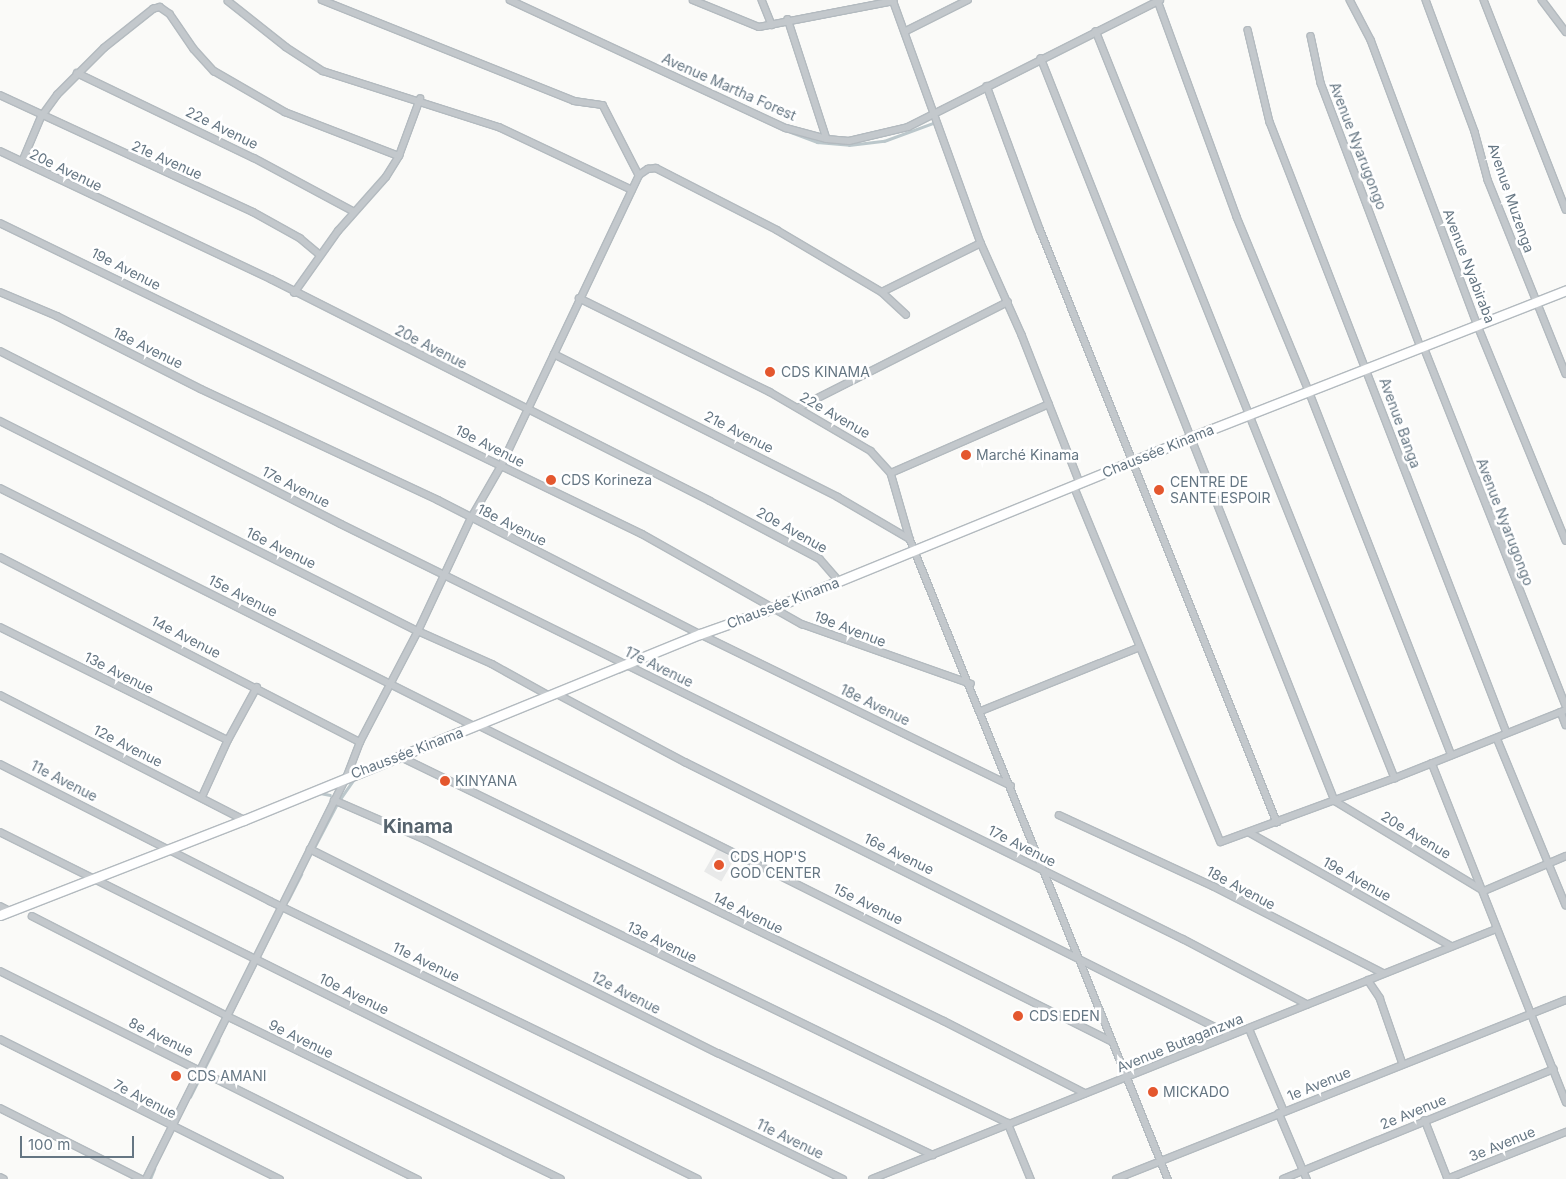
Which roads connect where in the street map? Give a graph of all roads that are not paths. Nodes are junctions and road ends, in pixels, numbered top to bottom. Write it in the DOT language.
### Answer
graph roads {
  1 [pos="322,0"];
  2 [pos="510,0"];
  3 [pos="692,0"];
  4 [pos="762,0"];
  5 [pos="894,0"];
  6 [pos="968,0"];
  7 [pos="1160,0"];
  8 [pos="1350,0"];
  9 [pos="1426,0"];
  10 [pos="1484,0"];
  11 [pos="1542,0"];
  12 [pos="228,1"];
  13 [pos="788,19"];
  14 [pos="772,25"];
  15 [pos="1248,30"];
  16 [pos="906,31"];
  17 [pos="1096,31"];
  18 [pos="1566,32"];
  19 [pos="1311,36"];
  20 [pos="1040,58"];
  21 [pos="77,73"];
  22 [pos="987,86"];
  23 [pos="0,95"];
  24 [pos="420,99"];
  25 [pos="933,114"];
  26 [pos="41,117"];
  27 [pos="827,139"];
  28 [pos="0,151"];
  29 [pos="399,156"];
  30 [pos="22,162"];
  31 [pos="639,175"];
  32 [pos="632,190"];
  33 [pos="1566,209"];
  34 [pos="353,211"];
  35 [pos="0,223"];
  36 [pos="981,243"];
  37 [pos="320,255"];
  38 [pos="1566,290"];
  39 [pos="0,292"];
  40 [pos="882,292"];
  41 [pos="294,293"];
  42 [pos="579,298"];
  43 [pos="1008,302"];
  44 [pos="1537,302"];
  45 [pos="906,314"];
  46 [pos="1478,326"];
  47 [pos="1423,347"];
  48 [pos="0,351"];
  49 [pos="554,354"];
  50 [pos="1367,370"];
  51 [pos="1566,374"];
  52 [pos="1310,391"];
  53 [pos="1049,404"];
  54 [pos="798,408"];
  55 [pos="527,409"];
  56 [pos="1248,415"];
  57 [pos="0,421"];
  58 [pos="1189,438"];
  59 [pos="1133,461"];
  60 [pos="500,466"];
  61 [pos="891,473"];
  62 [pos="1077,484"];
  63 [pos="0,488"];
  64 [pos="471,518"];
  65 [pos="910,539"];
  66 [pos="1566,540"];
  67 [pos="916,550"];
  68 [pos="0,558"];
  69 [pos="445,574"];
  70 [pos="839,581"];
  71 [pos="773,608"];
  72 [pos="0,627"];
  73 [pos="418,631"];
  74 [pos="700,634"];
  75 [pos="1138,648"];
  76 [pos="627,665"];
  77 [pos="971,684"];
  78 [pos="391,686"];
  79 [pos="257,688"];
  80 [pos="0,695"];
  81 [pos="554,695"];
  82 [pos="1566,705"];
  83 [pos="981,711"];
  84 [pos="1563,711"];
  85 [pos="1566,725"];
  86 [pos="476,726"];
  87 [pos="1508,733"];
  88 [pos="1498,738"];
  89 [pos="228,740"];
  90 [pos="360,742"];
  91 [pos="1452,755"];
  92 [pos="399,756"];
  93 [pos="1432,763"];
  94 [pos="0,764"];
  95 [pos="347,776"];
  96 [pos="1395,778"];
  97 [pos="1011,786"];
  98 [pos="202,797"];
  99 [pos="1335,800"];
  100 [pos="336,801"];
  101 [pos="1059,815"];
  102 [pos="244,820"];
  103 [pos="1277,822"];
  104 [pos="0,832"];
  105 [pos="1250,833"];
  106 [pos="168,848"];
  107 [pos="312,850"];
  108 [pos="1566,856"];
  109 [pos="1550,862"];
  110 [pos="1046,872"];
  111 [pos="95,878"];
  112 [pos="1484,891"];
  113 [pos="1566,905"];
  114 [pos="0,906"];
  115 [pos="285,906"];
  116 [pos="10,911"];
  117 [pos="0,915"];
  118 [pos="32,916"];
  119 [pos="1496,929"];
  120 [pos="1451,946"];
  121 [pos="1080,958"];
  122 [pos="257,960"];
  123 [pos="0,971"];
  124 [pos="1383,973"];
  125 [pos="1368,980"];
  126 [pos="1566,1000"];
  127 [pos="1307,1004"];
  128 [pos="1532,1014"];
  129 [pos="229,1017"];
  130 [pos="1249,1028"];
  131 [pos="1231,1035"];
  132 [pos="0,1039"];
  133 [pos="1112,1041"];
  134 [pos="1403,1064"];
  135 [pos="1554,1069"];
  136 [pos="202,1071"];
  137 [pos="1127,1078"];
  138 [pos="1085,1093"];
  139 [pos="1566,1102"];
  140 [pos="0,1108"];
  141 [pos="1281,1112"];
  142 [pos="1425,1120"];
  143 [pos="1008,1123"];
  144 [pos="174,1128"];
  145 [pos="1566,1132"];
  146 [pos="933,1155"];
  147 [pos="1161,1162"];
  148 [pos="1304,1171"];
  149 [pos="0,1177"];
  150 [pos="4,1179"];
  151 [pos="141,1179"];
  152 [pos="146,1179"];
  153 [pos="280,1179"];
  154 [pos="418,1179"];
  155 [pos="561,1179"];
  156 [pos="698,1179"];
  157 [pos="843,1179"];
  158 [pos="872,1179"];
  159 [pos="1031,1179"];
  160 [pos="1116,1179"];
  161 [pos="1168,1179"];
  162 [pos="1283,1179"];
  163 [pos="1307,1179"];
  164 [pos="1448,1179"];
  1 -- 31 [label="street"];
  2 -- 27 [label="street, Avenue Martha Forest"];
  3 -- 14 [label="street"];
  4 -- 14 [label="street"];
  5 -- 13 [label="street"];
  5 -- 16 [label="street"];
  6 -- 16 [label="street"];
  7 -- 17 [label="street, Avenue Martha Forest"];
  7 -- 52 [label="street"];
  8 -- 46 [label="street, Avenue Nyabiraba"];
  9 -- 44 [label="street, Avenue Muzenga"];
  10 -- 33 [label="street"];
  11 -- 18 [label="street"];
  12 -- 24 [label="street"];
  13 -- 14 [label="street"];
  13 -- 27 [label="street"];
  15 -- 50 [label="street, Avenue Banga"];
  16 -- 25 [label="street"];
  17 -- 20 [label="street, Avenue Martha Forest"];
  17 -- 56 [label="street"];
  19 -- 47 [label="street, Avenue Nyarugongo"];
  20 -- 22 [label="street, Avenue Martha Forest"];
  20 -- 58 [label="street"];
  21 -- 26 [label="street"];
  21 -- 29 [label="street"];
  21 -- 34 [label="street, 22e Avenue"];
  22 -- 25 [label="street, Avenue Martha Forest"];
  22 -- 59 [label="street"];
  23 -- 26 [label="street, 21e Avenue"];
  24 -- 29 [label="street"];
  24 -- 32 [label="street"];
  25 -- 27 [label="street, Avenue Martha Forest"];
  25 -- 36 [label="street"];
  26 -- 30 [label="street"];
  26 -- 37 [label="street, 21e Avenue"];
  28 -- 30 [label="street, 20e Avenue"];
  29 -- 34 [label="street"];
  30 -- 41 [label="street, 20e Avenue"];
  31 -- 32 [label="street"];
  31 -- 40 [label="street"];
  32 -- 42 [label="street"];
  34 -- 37 [label="street"];
  35 -- 60 [label="street, 19e Avenue"];
  36 -- 40 [label="street"];
  36 -- 43 [label="street"];
  37 -- 41 [label="street"];
  38 -- 44 [label="street, Chaussée Kinama"];
  39 -- 64 [label="street, 18e Avenue"];
  40 -- 45 [label="street"];
  41 -- 55 [label="street, 20e Avenue"];
  42 -- 49 [label="street"];
  42 -- 54 [label="street, 22e Avenue"];
  43 -- 53 [label="street"];
  43 -- 54 [label="street"];
  44 -- 46 [label="street, Chaussée Kinama"];
  44 -- 51 [label="street, Avenue Muzenga"];
  46 -- 47 [label="street, Chaussée Kinama"];
  46 -- 66 [label="street, Avenue Nyabiraba"];
  47 -- 50 [label="street, Chaussée Kinama"];
  47 -- 82 [label="street, Avenue Nyarugongo"];
  48 -- 69 [label="street, 17e Avenue"];
  49 -- 55 [label="street"];
  49 -- 65 [label="street, 21e Avenue"];
  50 -- 52 [label="street, Chaussée Kinama"];
  50 -- 87 [label="street, Avenue Banga"];
  52 -- 56 [label="street, Chaussée Kinama"];
  52 -- 91 [label="street"];
  53 -- 61 [label="street"];
  53 -- 62 [label="street"];
  54 -- 61 [label="street, 22e Avenue"];
  55 -- 60 [label="street"];
  55 -- 70 [label="street, 20e Avenue"];
  56 -- 58 [label="street, Chaussée Kinama"];
  56 -- 96 [label="street"];
  57 -- 73 [label="street, 16e Avenue"];
  58 -- 59 [label="street, Chaussée Kinama"];
  58 -- 99 [label="street"];
  59 -- 62 [label="street, Chaussée Kinama"];
  59 -- 103 [label="street"];
  60 -- 64 [label="street"];
  60 -- 71 [label="street, 19e Avenue"];
  61 -- 65 [label="street, 22e Avenue"];
  62 -- 67 [label="street, Chaussée Kinama"];
  62 -- 75 [label="street"];
  63 -- 78 [label="street, 15e Avenue"];
  64 -- 69 [label="street"];
  64 -- 74 [label="street, 18e Avenue"];
  65 -- 67 [label="street, 22e Avenue"];
  67 -- 70 [label="street, Chaussée Kinama"];
  67 -- 77 [label="street, 22e Avenue"];
  68 -- 79 [label="street, 14e Avenue"];
  69 -- 73 [label="street"];
  69 -- 76 [label="street, 17e Avenue"];
  70 -- 71 [label="street, Chaussée Kinama"];
  71 -- 74 [label="street, Chaussée Kinama"];
  71 -- 77 [label="street, 19e Avenue"];
  72 -- 89 [label="street, 13e Avenue"];
  73 -- 78 [label="street"];
  73 -- 81 [label="street, 16e Avenue"];
  74 -- 76 [label="street, Chaussée Kinama"];
  74 -- 97 [label="street, 18e Avenue"];
  75 -- 83 [label="street"];
  75 -- 105 [label="street"];
  76 -- 81 [label="street, Chaussée Kinama"];
  76 -- 110 [label="street, 17e Avenue"];
  77 -- 83 [label="street, 22e Avenue"];
  78 -- 86 [label="street, 15e Avenue"];
  78 -- 90 [label="street"];
  79 -- 89 [label="street"];
  79 -- 90 [label="street, 14e Avenue"];
  80 -- 98 [label="street, 12e Avenue"];
  81 -- 86 [label="street, Chaussée Kinama"];
  81 -- 121 [label="street, 16e Avenue"];
  83 -- 97 [label="street, 22e Avenue"];
  84 -- 85 [label="street"];
  84 -- 87 [label="street"];
  86 -- 92 [label="street, Chaussée Kinama"];
  86 -- 133 [label="street, 15e Avenue"];
  87 -- 88 [label="street"];
  88 -- 91 [label="street"];
  88 -- 109 [label="street"];
  89 -- 98 [label="street"];
  90 -- 95 [label="street"];
  91 -- 93 [label="street"];
  92 -- 95 [label="street, Chaussée Kinama"];
  92 -- 138 [label="street, 14e Avenue"];
  93 -- 96 [label="street"];
  93 -- 112 [label="street"];
  94 -- 106 [label="street, 11e Avenue"];
  95 -- 100 [label="street"];
  95 -- 102 [label="street, Chaussée Kinama"];
  96 -- 99 [label="street"];
  97 -- 110 [label="street, 22e Avenue"];
  98 -- 102 [label="street, 12e Avenue"];
  99 -- 103 [label="street"];
  99 -- 112 [label="street, 20e Avenue"];
  100 -- 107 [label="street"];
  100 -- 143 [label="street, 13e Avenue"];
  101 -- 124 [label="street, 18e Avenue"];
  102 -- 106 [label="street, Chaussée Kinama"];
  103 -- 105 [label="street"];
  104 -- 111 [label="street, 10e Avenue"];
  105 -- 120 [label="street, 19e Avenue"];
  106 -- 111 [label="street, Chaussée Kinama"];
  106 -- 115 [label="street, 11e Avenue"];
  107 -- 115 [label="street"];
  107 -- 146 [label="street, 12e Avenue"];
  108 -- 109 [label="street"];
  109 -- 112 [label="street"];
  109 -- 113 [label="street"];
  110 -- 121 [label="street, 22e Avenue"];
  110 -- 127 [label="street, 17e Avenue"];
  111 -- 116 [label="street, Chaussée Kinama"];
  111 -- 122 [label="street, 10e Avenue"];
  112 -- 119 [label="street"];
  114 -- 116 [label="street"];
  115 -- 122 [label="street"];
  115 -- 157 [label="street, 11e Avenue"];
  116 -- 117 [label="street, Chaussée Kinama"];
  118 -- 129 [label="street, 9e Avenue"];
  119 -- 120 [label="street, Avenue Butaganzwa"];
  119 -- 128 [label="street"];
  120 -- 124 [label="street, Avenue Butaganzwa"];
  121 -- 131 [label="street, 16e Avenue"];
  121 -- 133 [label="street, 22e Avenue"];
  122 -- 129 [label="street"];
  122 -- 156 [label="street, 10e Avenue"];
  123 -- 136 [label="street, 8e Avenue"];
  124 -- 125 [label="street, Avenue Butaganzwa"];
  125 -- 127 [label="street, Avenue Butaganzwa"];
  125 -- 134 [label="street"];
  126 -- 128 [label="street, 1e Avenue"];
  127 -- 130 [label="street, Avenue Butaganzwa"];
  128 -- 134 [label="street, 1e Avenue"];
  128 -- 135 [label="street"];
  129 -- 136 [label="street"];
  129 -- 155 [label="street, 9e Avenue"];
  130 -- 131 [label="street, Avenue Butaganzwa"];
  130 -- 141 [label="street"];
  131 -- 137 [label="street, Avenue Butaganzwa"];
  132 -- 144 [label="street, 7e Avenue"];
  133 -- 137 [label="street, 22e Avenue"];
  134 -- 141 [label="street, 1e Avenue"];
  135 -- 139 [label="street"];
  135 -- 142 [label="street, 2e Avenue"];
  136 -- 144 [label="street"];
  136 -- 154 [label="street, 8e Avenue"];
  137 -- 138 [label="street, Avenue Butaganzwa"];
  137 -- 147 [label="street, 22e Avenue"];
  138 -- 143 [label="street, Avenue Butaganzwa"];
  140 -- 151 [label="street"];
  141 -- 147 [label="street, 1e Avenue"];
  141 -- 148 [label="street"];
  142 -- 148 [label="street, 2e Avenue"];
  142 -- 164 [label="street"];
  143 -- 146 [label="street, Avenue Butaganzwa"];
  143 -- 159 [label="street"];
  144 -- 152 [label="street"];
  144 -- 153 [label="street, 7e Avenue"];
  145 -- 164 [label="street, 3e Avenue"];
  146 -- 158 [label="street, Avenue Butaganzwa"];
  147 -- 160 [label="street, 1e Avenue"];
  147 -- 161 [label="street, 22e Avenue"];
  148 -- 162 [label="street, 2e Avenue"];
  148 -- 163 [label="street"];
  149 -- 150 [label="street"];
}
